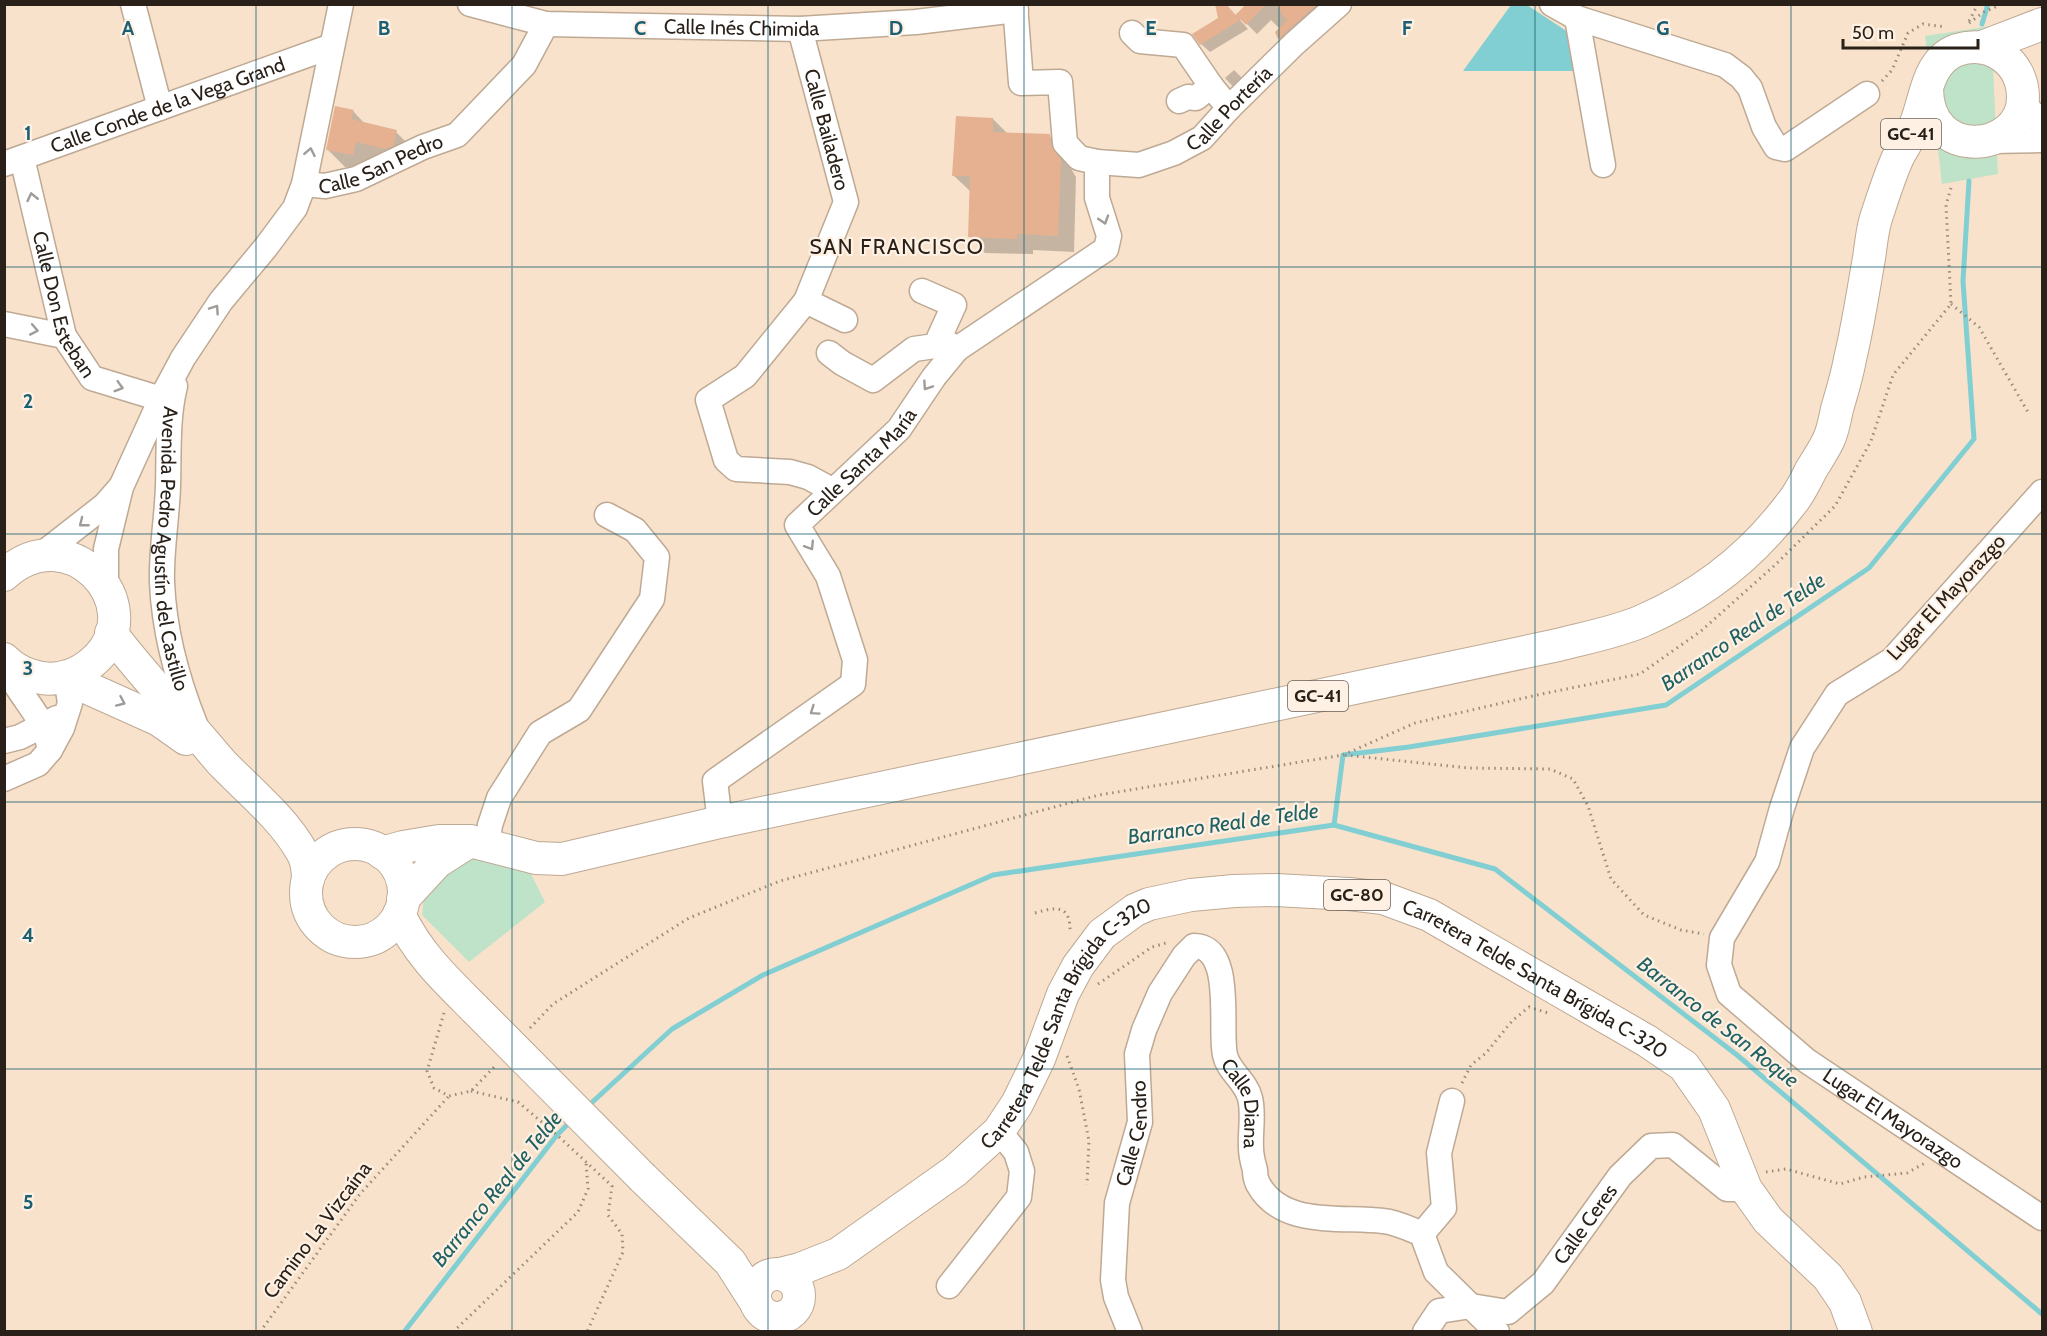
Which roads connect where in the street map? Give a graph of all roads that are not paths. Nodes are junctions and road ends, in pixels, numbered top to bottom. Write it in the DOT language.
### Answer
graph roads {
  1 [pos="341,4"];
  2 [pos="470,4"];
  3 [pos="1339,4"];
  4 [pos="1552,4"];
  5 [pos="140,6"];
  6 [pos="1015,7"];
  7 [pos="917,13"];
  8 [pos="1577,18"];
  9 [pos="546,24"];
  10 [pos="2043,24"];
  11 [pos="800,29"];
  12 [pos="1132,33"];
  13 [pos="1975,36"];
  14 [pos="2043,36"];
  15 [pos="332,46"];
  16 [pos="2017,70"];
  17 [pos="1211,86"];
  18 [pos="1927,88"];
  19 [pos="1867,94"];
  20 [pos="1179,101"];
  21 [pos="160,108"];
  22 [pos="1229,108"];
  23 [pos="2033,113"];
  24 [pos="1953,138"];
  25 [pos="2043,140"];
  26 [pos="1989,141"];
  27 [pos="14,161"];
  28 [pos="1097,162"];
  29 [pos="1603,165"];
  30 [pos="1890,178"];
  31 [pos="304,184"];
  32 [pos="922,291"];
  33 [pos="806,301"];
  34 [pos="845,320"];
  35 [pos="4,324"];
  36 [pos="64,336"];
  37 [pos="957,349"];
  38 [pos="829,353"];
  39 [pos="183,358"];
  40 [pos="161,399"];
  41 [pos="121,487"];
  42 [pos="832,490"];
  43 [pos="2043,492"];
  44 [pos="607,515"];
  45 [pos="41,555"];
  46 [pos="4,575"];
  47 [pos="106,587"];
  48 [pos="111,633"];
  49 [pos="5,660"];
  50 [pos="68,677"];
  51 [pos="68,711"];
  52 [pos="43,726"];
  53 [pos="199,735"];
  54 [pos="12,739"];
  55 [pos="50,750"];
  56 [pos="220,760"];
  57 [pos="4,779"];
  58 [pos="275,816"];
  59 [pos="720,822"];
  60 [pos="478,843"];
  61 [pos="368,848"];
  62 [pos="308,879"];
  63 [pos="401,907"];
  64 [pos="369,939"];
  65 [pos="1194,946"];
  66 [pos="443,977"];
  67 [pos="1452,1101"];
  68 [pos="999,1131"];
  69 [pos="1751,1177"];
  70 [pos="2043,1218"];
  71 [pos="1422,1234"];
  72 [pos="838,1254"];
  73 [pos="730,1262"];
  74 [pos="777,1274"];
  75 [pos="949,1286"];
  76 [pos="1471,1306"];
  77 [pos="761,1315"];
  78 [pos="794,1315"];
  79 [pos="1130,1332"];
  80 [pos="1425,1332"];
  81 [pos="1497,1332"];
  82 [pos="1856,1332"];
  1 -- 15 [label="street, Avenida Pedro Agustín del Castillo"];
  2 -- 9 [label="street, Calle Inés Chimida"];
  3 -- 22 [label="street, Calle Portería"];
  4 -- 8 [label="street"];
  5 -- 21 [label="street"];
  6 -- 7 [label="street, Calle Inés Chimida"];
  6 -- 28 [label="street"];
  7 -- 11 [label="street, Calle Inés Chimida"];
  8 -- 19 [label="street"];
  8 -- 29 [label="street"];
  9 -- 11 [label="street, Calle Inés Chimida"];
  9 -- 31 [label="street, Calle San Pedro"];
  10 -- 13 [label="main road"];
  11 -- 33 [label="street, Calle Bailadero"];
  12 -- 17 [label="street"];
  13 -- 16 [label="main road"];
  13 -- 18 [label="main road"];
  14 -- 16 [label="main road"];
  15 -- 21 [label="street, Calle Conde de la Vega Grand"];
  31 -- 15 [label="street, Avenida Pedro Agustín del Castillo, one-way"];
  16 -- 23 [label="main road"];
  17 -- 20 [label="street"];
  17 -- 22 [label="street"];
  18 -- 24 [label="main road"];
  18 -- 30 [label="main road, GC-41"];
  21 -- 27 [label="street, Calle Conde de la Vega Grand"];
  22 -- 28 [label="street, Calle Portería"];
  23 -- 26 [label="main road"];
  24 -- 26 [label="main road"];
  24 -- 30 [label="main road, GC-41"];
  25 -- 26 [label="street"];
  36 -- 27 [label="street, Calle Don Esteban, one-way"];
  28 -- 37 [label="street, Calle Santa María, one-way"];
  30 -- 59 [label="main road, GC-41"];
  39 -- 31 [label="street, Avenida Pedro Agustín del Castillo, one-way"];
  32 -- 37 [label="street"];
  33 -- 34 [label="street"];
  33 -- 42 [label="street, Calle Bailadero"];
  35 -- 36 [label="street, one-way"];
  36 -- 40 [label="street, Calle Don Esteban, one-way"];
  37 -- 38 [label="street"];
  37 -- 42 [label="street, Calle Santa María, one-way"];
  39 -- 40 [label="street, Avenida Pedro Agustín del Castillo"];
  39 -- 53 [label="street, Avenida Pedro Agustín del Castillo"];
  40 -- 41 [label="street, Avenida Pedro Agustín del Castillo"];
  41 -- 45 [label="street, Avenida Pedro Agustín del Castillo, one-way"];
  41 -- 47 [label="street, Avenida Pedro Agustín del Castillo"];
  42 -- 59 [label="street, Calle Santa María, one-way"];
  43 -- 70 [label="street, Lugar El Mayorazgo"];
  44 -- 60 [label="street"];
  45 -- 46 [label="main road"];
  45 -- 47 [label="main road"];
  47 -- 48 [label="main road"];
  48 -- 50 [label="main road"];
  48 -- 53 [label="main road"];
  49 -- 50 [label="main road"];
  49 -- 52 [label="street"];
  50 -- 51 [label="street"];
  50 -- 56 [label="main road, one-way"];
  51 -- 52 [label="street"];
  51 -- 55 [label="street"];
  52 -- 54 [label="street"];
  52 -- 55 [label="street"];
  53 -- 56 [label="main road"];
  55 -- 57 [label="street"];
  56 -- 58 [label="main road"];
  58 -- 61 [label="main road"];
  58 -- 62 [label="main road"];
  59 -- 60 [label="main road, GC-41"];
  60 -- 61 [label="main road, GC-41"];
  60 -- 63 [label="main road"];
  61 -- 62 [label="main road"];
  61 -- 63 [label="main road"];
  62 -- 64 [label="main road"];
  63 -- 64 [label="main road"];
  63 -- 66 [label="main road"];
  64 -- 66 [label="main road"];
  65 -- 71 [label="street, Calle Diana"];
  65 -- 79 [label="street, Calle Cendro"];
  66 -- 73 [label="main road, bridge"];
  67 -- 71 [label="street"];
  68 -- 69 [label="main road, Carretera Telde Santa Brígida C-320 / GC-80"];
  68 -- 72 [label="main road, Carretera Telde Santa Brígida C-320 / GC-80"];
  68 -- 75 [label="street"];
  69 -- 76 [label="street, Calle Ceres"];
  69 -- 82 [label="main road, Carretera Telde Santa Brígida C-320 / GC-80"];
  71 -- 76 [label="street"];
  72 -- 74 [label="main road, Carretera Telde Santa Brígida C-320 / GC-80"];
  72 -- 78 [label="main road, Carretera Telde Santa Brígida C-320 / GC-80"];
  73 -- 74 [label="main road"];
  73 -- 77 [label="main road"];
  74 -- 77 [label="main road"];
  74 -- 78 [label="main road"];
  76 -- 80 [label="street, Calle Ceres"];
  76 -- 81 [label="street"];
  77 -- 78 [label="main road"];
}
